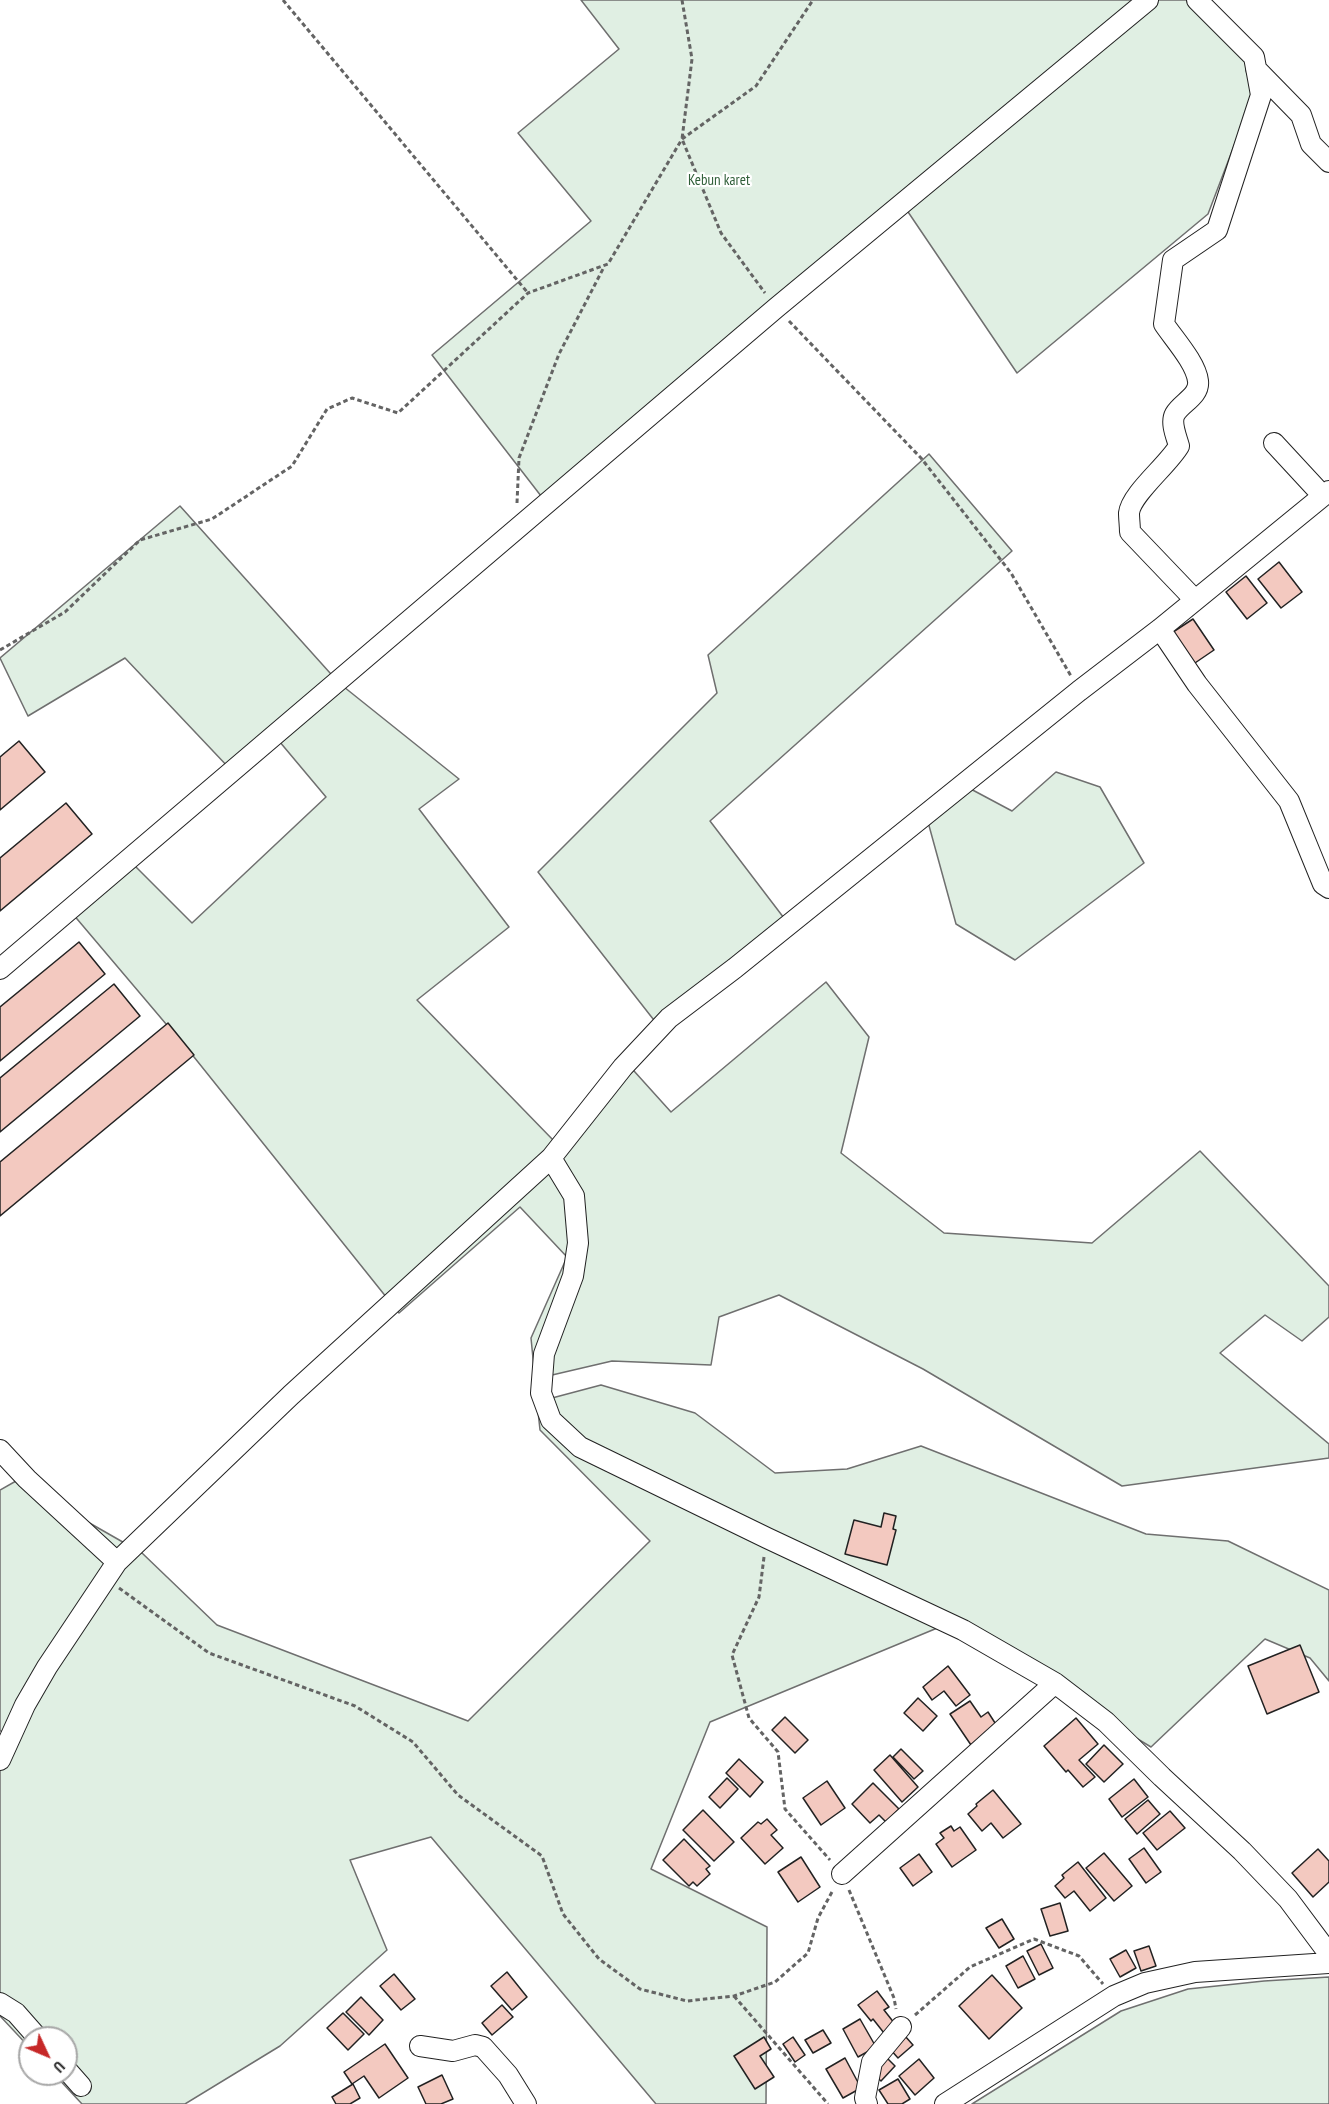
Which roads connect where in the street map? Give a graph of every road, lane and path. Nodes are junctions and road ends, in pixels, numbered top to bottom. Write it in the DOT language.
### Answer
graph roads {
  1 [pos="283,0"];
  2 [pos="681,0"];
  3 [pos="813,0"];
  4 [pos="1148,0"];
  5 [pos="1197,0"];
  6 [pos="1256,69"];
  7 [pos="682,139"];
  8 [pos="1329,162"];
  9 [pos="604,265"];
  10 [pos="528,293"];
  11 [pos="776,308"];
  12 [pos="1274,443"];
  13 [pos="1326,493"];
  14 [pos="516,529"];
  15 [pos="1195,600"];
  16 [pos="1160,630"];
  17 [pos="0,650"];
  18 [pos="1079,691"];
  19 [pos="1329,888"];
  20 [pos="0,969"];
  21 [pos="551,1158"];
  22 [pos="0,1450"];
  23 [pos="767,1538"];
  24 [pos="117,1562"];
  25 [pos="105,1579"];
  26 [pos="1055,1683"];
  27 [pos="0,1760"];
  28 [pos="842,1874"];
  29 [pos="1329,1954"];
  30 [pos="1329,1963"];
  31 [pos="734,1996"];
  32 [pos="1114,1996"];
  33 [pos="0,2003"];
  34 [pos="27,2026"];
  35 [pos="901,2027"];
  36 [pos="420,2046"];
  37 [pos="78,2083"];
  38 [pos="81,2086"];
  39 [pos="526,2104"];
  40 [pos="828,2104"];
  41 [pos="867,2104"];
  42 [pos="945,2104"];
  1 -- 10 [label="path"];
  2 -- 7 [label="path"];
  3 -- 7 [label="path"];
  4 -- 11 [label="street"];
  5 -- 6 [label="street"];
  6 -- 8 [label="street"];
  6 -- 15 [label="street"];
  7 -- 9 [label="path"];
  7 -- 11 [label="path"];
  9 -- 10 [label="path"];
  9 -- 14 [label="path"];
  10 -- 17 [label="path"];
  11 -- 14 [label="street"];
  11 -- 18 [label="path"];
  12 -- 13 [label="street"];
  13 -- 15 [label="street"];
  14 -- 20 [label="street"];
  15 -- 16 [label="street"];
  16 -- 18 [label="street"];
  16 -- 19 [label="street"];
  18 -- 21 [label="street"];
  21 -- 23 [label="street"];
  21 -- 24 [label="street"];
  22 -- 24 [label="street"];
  23 -- 26 [label="street"];
  23 -- 28 [label="path"];
  24 -- 25 [label="street"];
  25 -- 27 [label="street"];
  25 -- 31 [label="path"];
  26 -- 28 [label="street"];
  26 -- 29 [label="street"];
  28 -- 31 [label="path"];
  28 -- 35 [label="path"];
  30 -- 32 [label="street"];
  31 -- 40 [label="path"];
  32 -- 35 [label="path"];
  32 -- 42 [label="street"];
  33 -- 34 [label="street"];
  35 -- 41 [label="street"];
  36 -- 39 [label="street"];
  37 -- 38 [label="street"];
}
